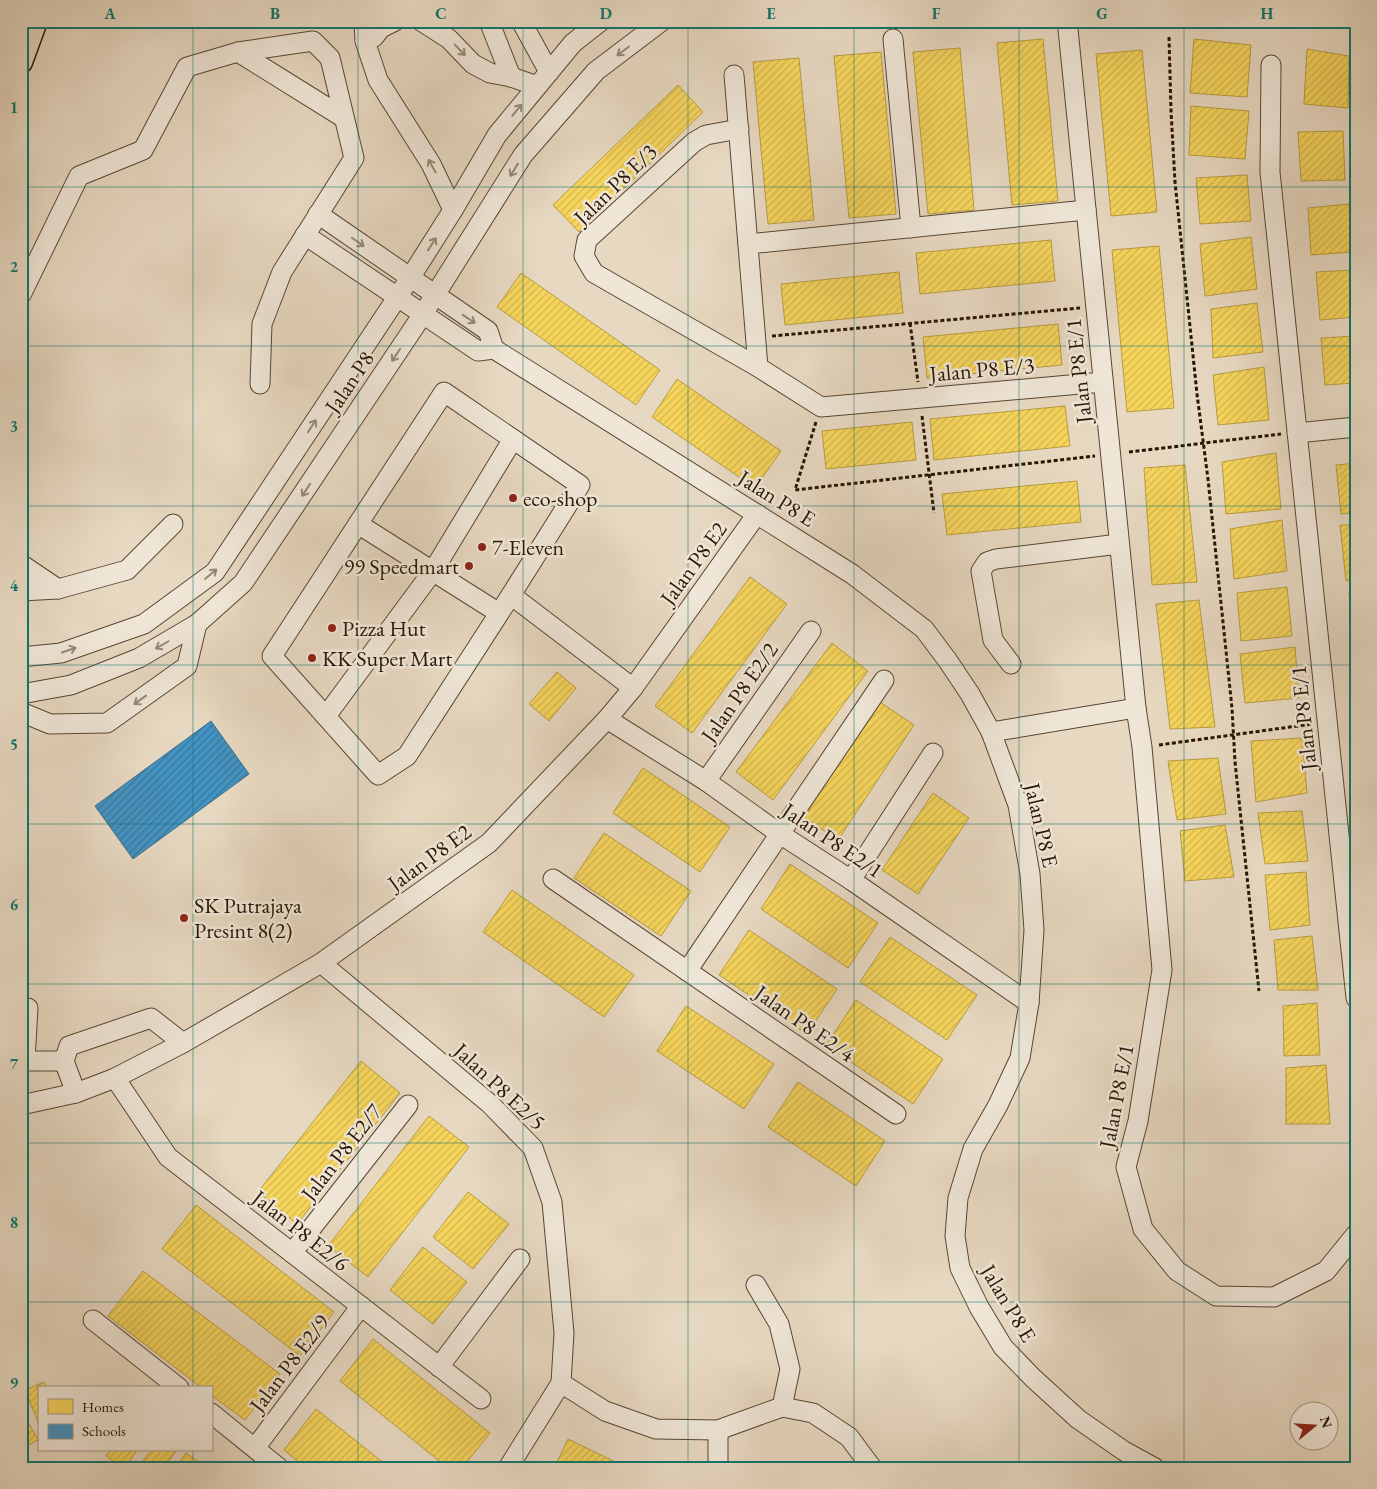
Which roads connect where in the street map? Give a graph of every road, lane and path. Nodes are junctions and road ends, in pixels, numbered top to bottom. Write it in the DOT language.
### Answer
graph roads {
  1 [pos="36,21"];
  2 [pos="50,21"];
  3 [pos="364,21"];
  4 [pos="395,21"];
  5 [pos="422,21"];
  6 [pos="489,21"];
  7 [pos="601,21"];
  8 [pos="662,21"];
  9 [pos="529,24"];
  10 [pos="1068,29"];
  11 [pos="1169,37"];
  12 [pos="893,39"];
  13 [pos="365,41"];
  14 [pos="238,52"];
  15 [pos="24,55"];
  16 [pos="1271,65"];
  17 [pos="734,75"];
  18 [pos="511,77"];
  19 [pos="543,79"];
  20 [pos="344,118"];
  21 [pos="739,129"];
  22 [pos="453,210"];
  23 [pos="1086,210"];
  24 [pos="318,214"];
  25 [pos="911,228"];
  26 [pos="305,235"];
  27 [pos="748,244"];
  28 [pos="410,278"];
  29 [pos="21,295"];
  30 [pos="436,295"];
  31 [pos="397,297"];
  32 [pos="1095,306"];
  33 [pos="424,314"];
  34 [pos="910,323"];
  35 [pos="756,338"];
  36 [pos="494,349"];
  37 [pos="758,367"];
  38 [pos="1103,382"];
  39 [pos="260,384"];
  40 [pos="920,398"];
  41 [pos="821,407"];
  42 [pos="1356,428"];
  43 [pos="1297,433"];
  44 [pos="513,439"];
  45 [pos="1204,443"];
  46 [pos="1110,454"];
  47 [pos="930,475"];
  48 [pos="934,513"];
  49 [pos="758,514"];
  50 [pos="173,524"];
  51 [pos="358,524"];
  52 [pos="1120,544"];
  53 [pos="21,564"];
  54 [pos="433,571"];
  55 [pos="58,589"];
  56 [pos="21,590"];
  57 [pos="511,595"];
  58 [pos="499,613"];
  59 [pos="197,624"];
  60 [pos="811,631"];
  61 [pos="21,657"];
  62 [pos="1012,664"];
  63 [pos="884,680"];
  64 [pos="633,688"];
  65 [pos="21,694"];
  66 [pos="1136,708"];
  67 [pos="21,712"];
  68 [pos="326,716"];
  69 [pos="607,719"];
  70 [pos="1327,722"];
  71 [pos="991,732"];
  72 [pos="1233,735"];
  73 [pos="1142,747"];
  74 [pos="933,753"];
  75 [pos="706,780"];
  76 [pos="780,834"];
  77 [pos="553,879"];
  78 [pos="851,880"];
  79 [pos="321,964"];
  80 [pos="687,971"];
  81 [pos="1259,991"];
  82 [pos="1356,998"];
  83 [pos="1030,1003"];
  84 [pos="28,1008"];
  85 [pos="183,1043"];
  86 [pos="64,1061"];
  87 [pos="115,1078"];
  88 [pos="76,1093"];
  89 [pos="408,1105"];
  90 [pos="21,1106"];
  91 [pos="896,1114"];
  92 [pos="1356,1234"];
  93 [pos="292,1253"];
  94 [pos="520,1260"];
  95 [pos="756,1285"];
  96 [pos="361,1306"];
  97 [pos="93,1320"];
  98 [pos="440,1367"];
  99 [pos="561,1383"];
  100 [pos="176,1386"];
  101 [pos="482,1399"];
  102 [pos="782,1407"];
  103 [pos="212,1414"];
  104 [pos="718,1430"];
  105 [pos="255,1448"];
  106 [pos="279,1468"];
  107 [pos="508,1468"];
  108 [pos="718,1468"];
  109 [pos="872,1468"];
  110 [pos="1155,1468"];
  1 -- 15 [label="main road"];
  2 -- 15 [label="main road"];
  3 -- 13 [label="street"];
  4 -- 13 [label="street"];
  5 -- 18 [label="street, one-way"];
  6 -- 18 [label="street"];
  7 -- 19 [label="street, Jalan P8"];
  8 -- 30 [label="street, Jalan P8, one-way"];
  9 -- 19 [label="street"];
  10 -- 23 [label="street, Jalan P8 E/1"];
  11 -- 45 [label="path"];
  12 -- 25 [label="street"];
  22 -- 13 [label="street, one-way"];
  14 -- 20 [label="street"];
  14 -- 20 [label="street"];
  14 -- 29 [label="street"];
  16 -- 43 [label="street, Jalan P8 E/1"];
  17 -- 21 [label="street"];
  18 -- 19 [label="street"];
  22 -- 19 [label="street, Jalan P8, one-way"];
  20 -- 24 [label="street"];
  21 -- 27 [label="street"];
  21 -- 37 [label="street, Jalan P8 E/3"];
  28 -- 22 [label="street, Jalan P8, one-way"];
  23 -- 25 [label="street"];
  23 -- 32 [label="street, Jalan P8 E/1"];
  24 -- 26 [label="street"];
  24 -- 28 [label="street, one-way"];
  25 -- 27 [label="street"];
  26 -- 31 [label="street"];
  26 -- 39 [label="street"];
  27 -- 35 [label="street"];
  28 -- 30 [label="street"];
  28 -- 31 [label="street, Jalan P8"];
  30 -- 33 [label="street, Jalan P8"];
  30 -- 36 [label="street, one-way"];
  31 -- 33 [label="street"];
  61 -- 31 [label="street, Jalan P8, one-way"];
  32 -- 34 [label="path"];
  32 -- 38 [label="street, Jalan P8 E/1"];
  33 -- 36 [label="street"];
  33 -- 59 [label="street, Jalan P8, one-way"];
  34 -- 35 [label="path"];
  34 -- 40 [label="path"];
  35 -- 37 [label="street"];
  36 -- 49 [label="street, Jalan P8 E"];
  37 -- 41 [label="street, Jalan P8 E/3"];
  38 -- 40 [label="street, Jalan P8 E/3"];
  38 -- 46 [label="street, Jalan P8 E/1"];
  40 -- 41 [label="street, Jalan P8 E/3"];
  40 -- 47 [label="path"];
  41 -- 47 [label="path"];
  42 -- 43 [label="street"];
  43 -- 45 [label="path"];
  43 -- 70 [label="street, Jalan P8 E/1"];
  44 -- 51 [label="street"];
  44 -- 54 [label="street"];
  44 -- 57 [label="street"];
  45 -- 46 [label="path"];
  45 -- 72 [label="path"];
  46 -- 47 [label="path"];
  46 -- 52 [label="street, Jalan P8 E/1"];
  47 -- 48 [label="path"];
  49 -- 64 [label="street, Jalan P8 E2"];
  49 -- 71 [label="street, Jalan P8 E"];
  50 -- 55 [label="street"];
  51 -- 54 [label="street"];
  51 -- 68 [label="street"];
  52 -- 62 [label="street"];
  52 -- 66 [label="street, Jalan P8 E/1"];
  53 -- 55 [label="street"];
  54 -- 58 [label="street"];
  54 -- 68 [label="street"];
  55 -- 56 [label="street"];
  57 -- 58 [label="street"];
  57 -- 64 [label="street"];
  58 -- 68 [label="street"];
  59 -- 65 [label="street, Jalan P8, one-way"];
  59 -- 67 [label="street, one-way"];
  60 -- 75 [label="street, Jalan P8 E2/2"];
  63 -- 76 [label="street"];
  64 -- 69 [label="street, Jalan P8 E2"];
  66 -- 71 [label="street"];
  66 -- 73 [label="street, Jalan P8 E/1"];
  69 -- 75 [label="street, Jalan P8 E2/1"];
  69 -- 79 [label="street, Jalan P8 E2"];
  70 -- 72 [label="path"];
  70 -- 82 [label="street, Jalan P8 E/1"];
  71 -- 83 [label="street, Jalan P8 E"];
  72 -- 73 [label="path"];
  72 -- 81 [label="path"];
  73 -- 92 [label="street, Jalan P8 E/1"];
  74 -- 78 [label="street"];
  75 -- 76 [label="street, Jalan P8 E2/1"];
  76 -- 78 [label="street, Jalan P8 E2/1"];
  76 -- 80 [label="street"];
  77 -- 80 [label="street, Jalan P8 E2/4"];
  78 -- 83 [label="street, Jalan P8 E2/1"];
  79 -- 85 [label="street, Jalan P8 E2"];
  79 -- 99 [label="street, Jalan P8 E2/5"];
  80 -- 91 [label="street, Jalan P8 E2/4"];
  83 -- 110 [label="street, Jalan P8 E"];
  84 -- 86 [label="street"];
  85 -- 86 [label="street"];
  85 -- 87 [label="street, Jalan P8 E2"];
  86 -- 88 [label="street"];
  87 -- 88 [label="street, Jalan P8 E2"];
  87 -- 93 [label="street, Jalan P8 E2/6"];
  88 -- 90 [label="street, Jalan P8 E2"];
  89 -- 93 [label="street, Jalan P8 E2/7"];
  93 -- 96 [label="street, Jalan P8 E2/6"];
  94 -- 98 [label="street"];
  95 -- 102 [label="street"];
  96 -- 98 [label="street, Jalan P8 E2/6"];
  96 -- 105 [label="street, Jalan P8 E2/9"];
  97 -- 100 [label="street"];
  98 -- 101 [label="street, Jalan P8 E2/6"];
  99 -- 104 [label="street"];
  99 -- 107 [label="street"];
  102 -- 104 [label="street"];
  102 -- 109 [label="street"];
  103 -- 105 [label="street, Jalan P8 E2/9"];
  104 -- 108 [label="street"];
  105 -- 106 [label="street, Jalan P8 E2/9"];
}
